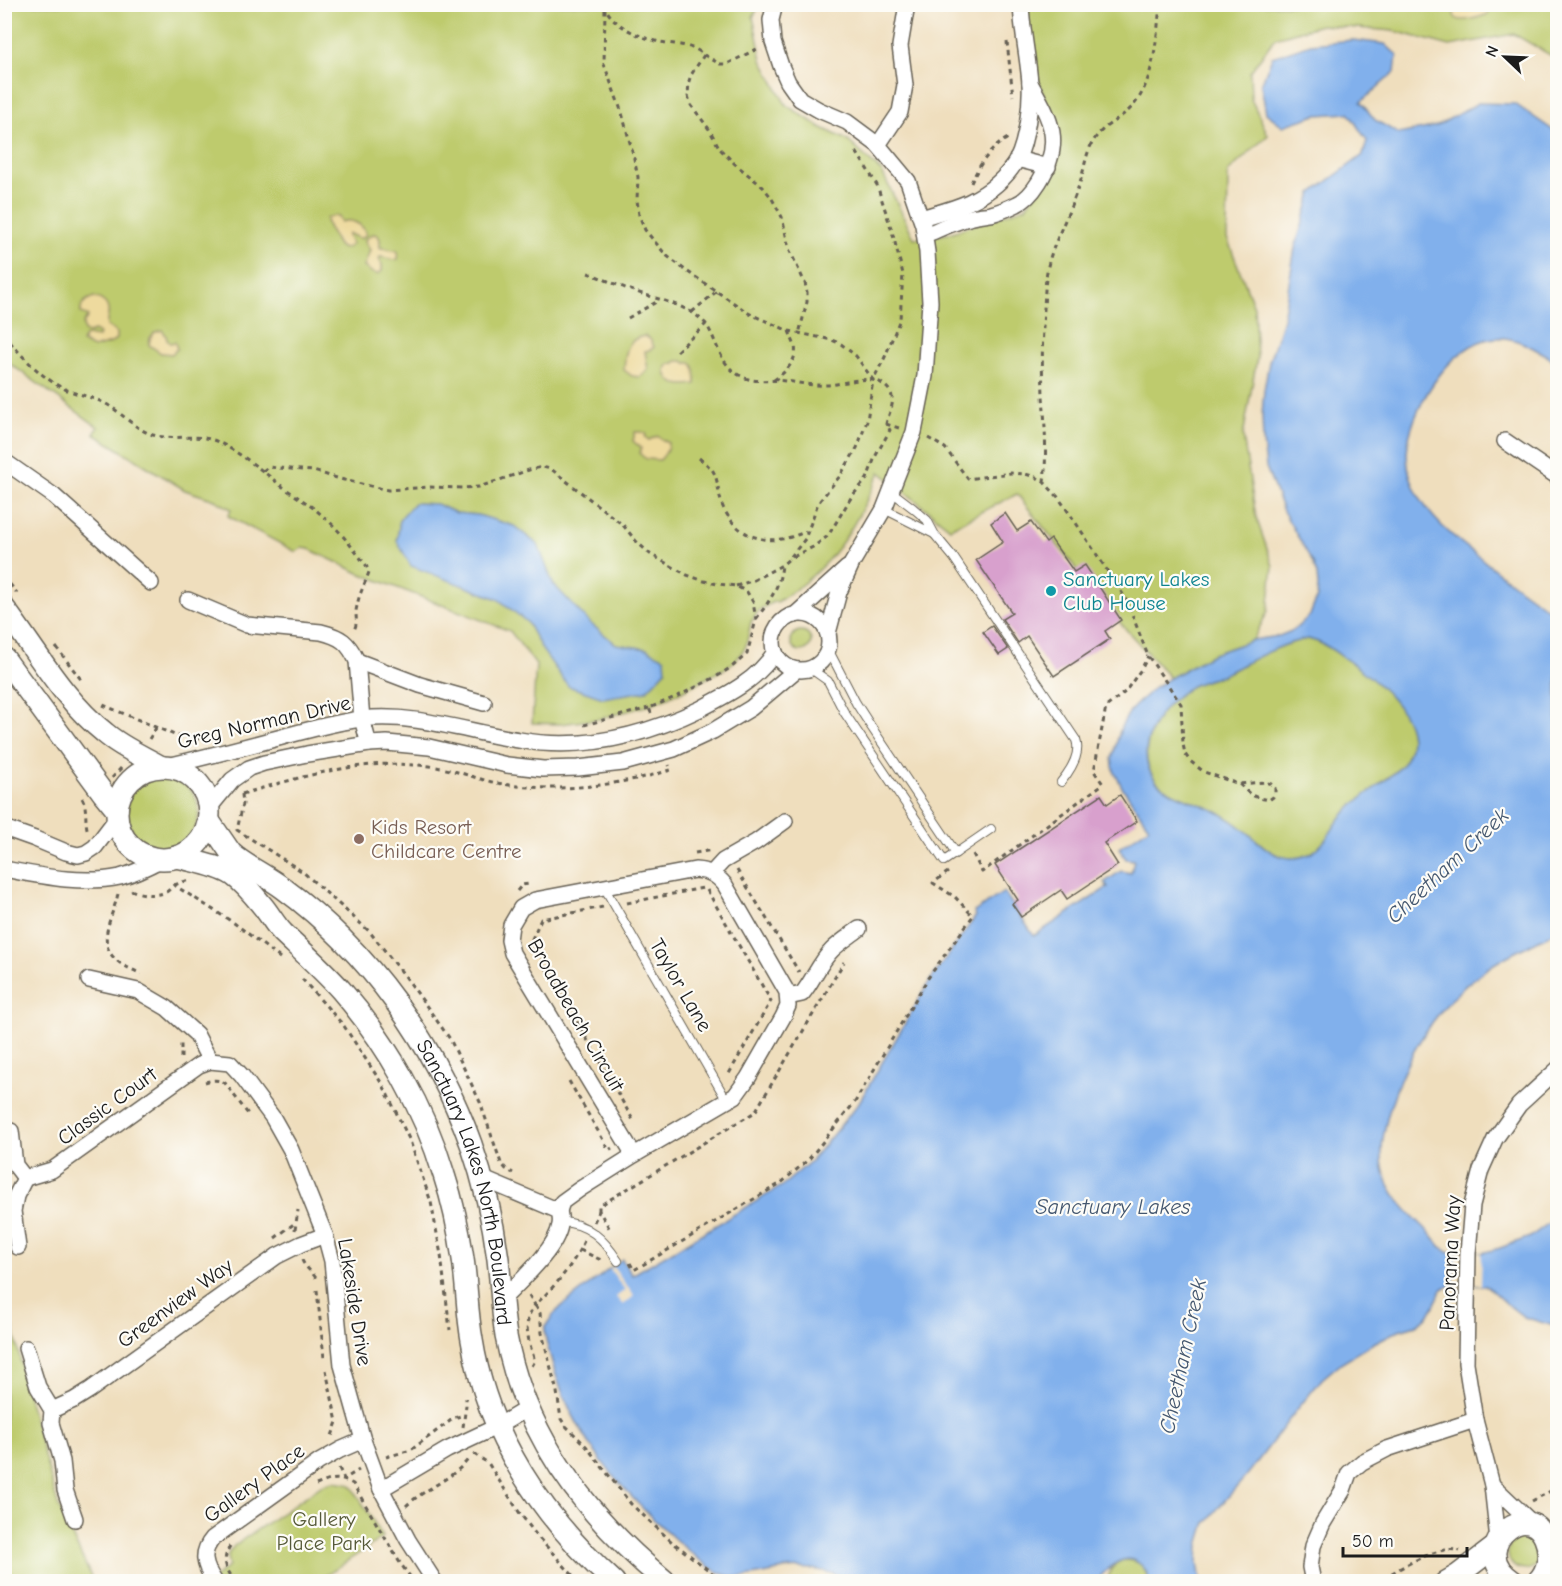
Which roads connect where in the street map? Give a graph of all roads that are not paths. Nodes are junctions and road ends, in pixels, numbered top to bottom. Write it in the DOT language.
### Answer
graph roads {
  1 [pos="775,4"];
  2 [pos="908,4"];
  3 [pos="1021,4"];
  4 [pos="1030,83"];
  5 [pos="878,145"];
  6 [pos="1017,159"];
  7 [pos="1048,167"];
  8 [pos="923,226"];
  9 [pos="1506,441"];
  10 [pos="4,461"];
  11 [pos="1557,477"];
  12 [pos="892,492"];
  13 [pos="884,509"];
  14 [pos="935,535"];
  15 [pos="852,564"];
  16 [pos="151,583"];
  17 [pos="188,600"];
  18 [pos="4,608"];
  19 [pos="795,615"];
  20 [pos="828,633"];
  21 [pos="828,649"];
  22 [pos="775,652"];
  23 [pos="4,658"];
  24 [pos="357,661"];
  25 [pos="803,669"];
  26 [pos="484,703"];
  27 [pos="362,719"];
  28 [pos="579,743"];
  29 [pos="369,744"];
  30 [pos="164,766"];
  31 [pos="579,768"];
  32 [pos="1061,782"];
  33 [pos="117,814"];
  34 [pos="209,814"];
  35 [pos="785,821"];
  36 [pos="991,829"];
  37 [pos="6,833"];
  38 [pos="956,853"];
  39 [pos="170,858"];
  40 [pos="4,869"];
  41 [pos="712,873"];
  42 [pos="604,887"];
  43 [pos="859,929"];
  44 [pos="89,980"];
  45 [pos="788,997"];
  46 [pos="210,1060"];
  47 [pos="1557,1069"];
  48 [pos="727,1101"];
  49 [pos="11,1131"];
  50 [pos="634,1155"];
  51 [pos="25,1178"];
  52 [pos="481,1178"];
  53 [pos="449,1192"];
  54 [pos="560,1216"];
  55 [pos="325,1235"];
  56 [pos="18,1247"];
  57 [pos="618,1261"];
  58 [pos="502,1300"];
  59 [pos="506,1335"];
  60 [pos="462,1338"];
  61 [pos="26,1348"];
  62 [pos="528,1408"];
  63 [pos="52,1410"];
  64 [pos="1475,1420"];
  65 [pos="498,1426"];
  66 [pos="363,1440"];
  67 [pos="1491,1485"];
  68 [pos="381,1489"];
  69 [pos="1557,1515"];
  70 [pos="75,1520"];
  71 [pos="1534,1524"];
  72 [pos="1497,1543"];
  73 [pos="1550,1572"];
  74 [pos="215,1581"];
  75 [pos="435,1581"];
  76 [pos="614,1581"];
  77 [pos="666,1581"];
  78 [pos="1313,1581"];
  79 [pos="1446,1581"];
  80 [pos="1512,1581"];
  1 -- 5 [label="street, Greg Norman Drive"];
  2 -- 5 [label="street"];
  3 -- 4 [label="street"];
  4 -- 6 [label="street"];
  4 -- 7 [label="street"];
  5 -- 8 [label="street, Greg Norman Drive"];
  6 -- 7 [label="street"];
  6 -- 8 [label="street"];
  7 -- 8 [label="street"];
  8 -- 12 [label="street, Greg Norman Drive"];
  9 -- 11 [label="street"];
  10 -- 16 [label="street"];
  12 -- 13 [label="street, Greg Norman Drive"];
  12 -- 14 [label="lane"];
  13 -- 14 [label="lane"];
  13 -- 15 [label="street, Greg Norman Drive"];
  14 -- 32 [label="lane"];
  15 -- 19 [label="street, Greg Norman Drive"];
  15 -- 20 [label="street, Greg Norman Drive"];
  17 -- 24 [label="street"];
  18 -- 30 [label="street"];
  19 -- 20 [label="street"];
  19 -- 22 [label="street, Greg Norman Drive"];
  20 -- 21 [label="street, Greg Norman Drive"];
  21 -- 25 [label="street, Greg Norman Drive"];
  21 -- 38 [label="lane"];
  22 -- 25 [label="street"];
  22 -- 28 [label="street, Greg Norman Drive"];
  23 -- 33 [label="street"];
  24 -- 26 [label="street"];
  24 -- 27 [label="street"];
  25 -- 31 [label="street, Greg Norman Drive"];
  25 -- 38 [label="lane"];
  27 -- 28 [label="street, Greg Norman Drive"];
  27 -- 29 [label="street"];
  27 -- 30 [label="street, Greg Norman Drive"];
  28 -- 31 [label="street"];
  29 -- 31 [label="street, Greg Norman Drive"];
  29 -- 34 [label="street, Greg Norman Drive"];
  30 -- 33 [label="street"];
  30 -- 34 [label="street"];
  33 -- 37 [label="street"];
  33 -- 39 [label="street"];
  34 -- 39 [label="street"];
  34 -- 52 [label="street, Sanctuary Lakes North Boulevard"];
  35 -- 41 [label="street"];
  36 -- 38 [label="lane"];
  39 -- 40 [label="street"];
  39 -- 53 [label="street, Sanctuary Lakes North Boulevard"];
  41 -- 42 [label="street, Broadbeach Circuit"];
  41 -- 45 [label="street"];
  42 -- 48 [label="lane, Taylor Lane"];
  42 -- 50 [label="street, Broadbeach Circuit"];
  43 -- 45 [label="street"];
  44 -- 46 [label="street"];
  45 -- 48 [label="street"];
  46 -- 51 [label="street, Classic Court"];
  46 -- 55 [label="street, Lakeside Drive"];
  47 -- 64 [label="street, Panorama Way"];
  48 -- 50 [label="street"];
  49 -- 51 [label="street"];
  50 -- 54 [label="street"];
  51 -- 56 [label="street"];
  52 -- 53 [label="street"];
  52 -- 54 [label="street"];
  52 -- 58 [label="street, Sanctuary Lakes North Boulevard"];
  53 -- 60 [label="street, Sanctuary Lakes North Boulevard"];
  54 -- 57 [label="lane"];
  54 -- 58 [label="street"];
  55 -- 63 [label="street, Greenview Way"];
  55 -- 66 [label="street, Lakeside Drive"];
  58 -- 59 [label="street, Sanctuary Lakes North Boulevard"];
  59 -- 60 [label="street"];
  59 -- 62 [label="street, Sanctuary Lakes North Boulevard"];
  60 -- 65 [label="street, Sanctuary Lakes North Boulevard"];
  61 -- 63 [label="street"];
  62 -- 65 [label="street"];
  62 -- 77 [label="street, Sanctuary Lakes North Boulevard"];
  63 -- 70 [label="street"];
  64 -- 67 [label="street, Panorama Way"];
  64 -- 78 [label="street"];
  65 -- 68 [label="street"];
  65 -- 76 [label="street, Sanctuary Lakes North Boulevard"];
  66 -- 68 [label="street, Lakeside Drive"];
  66 -- 74 [label="street, Gallery Place"];
  67 -- 71 [label="street"];
  67 -- 72 [label="street, Panorama Way"];
  68 -- 75 [label="street, Lakeside Drive"];
  69 -- 71 [label="street"];
  71 -- 72 [label="street"];
  71 -- 73 [label="street"];
  72 -- 79 [label="street"];
  72 -- 80 [label="street"];
}
